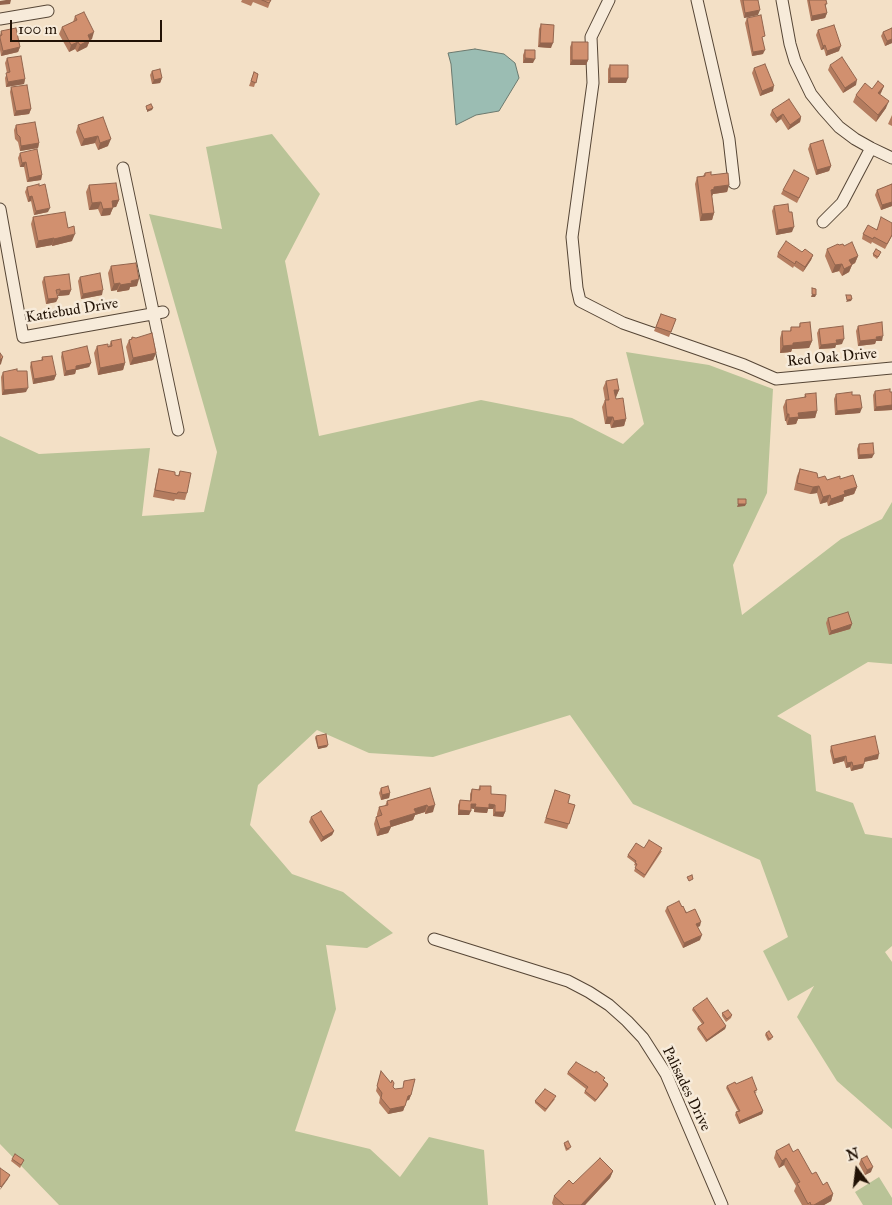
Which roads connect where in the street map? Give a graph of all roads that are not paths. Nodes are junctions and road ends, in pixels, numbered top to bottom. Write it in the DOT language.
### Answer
graph roads {
  1 [pos="609,0"];
  2 [pos="697,0"];
  3 [pos="782,0"];
  4 [pos="48,11"];
  5 [pos="0,19"];
  6 [pos="871,148"];
  7 [pos="892,158"];
  8 [pos="123,168"];
  9 [pos="734,183"];
  10 [pos="0,210"];
  11 [pos="823,222"];
  12 [pos="158,312"];
  13 [pos="892,368"];
  14 [pos="178,430"];
  15 [pos="434,939"];
  16 [pos="722,1205"];
  1 -- 13 [label="street, Red Oak Drive"];
  2 -- 9 [label="street"];
  3 -- 6 [label="street"];
  4 -- 5 [label="street"];
  6 -- 7 [label="street"];
  6 -- 11 [label="street"];
  8 -- 12 [label="street"];
  10 -- 12 [label="street, Katiebud Drive"];
  12 -- 14 [label="street"];
  15 -- 16 [label="street, Palisades Drive"];
}
